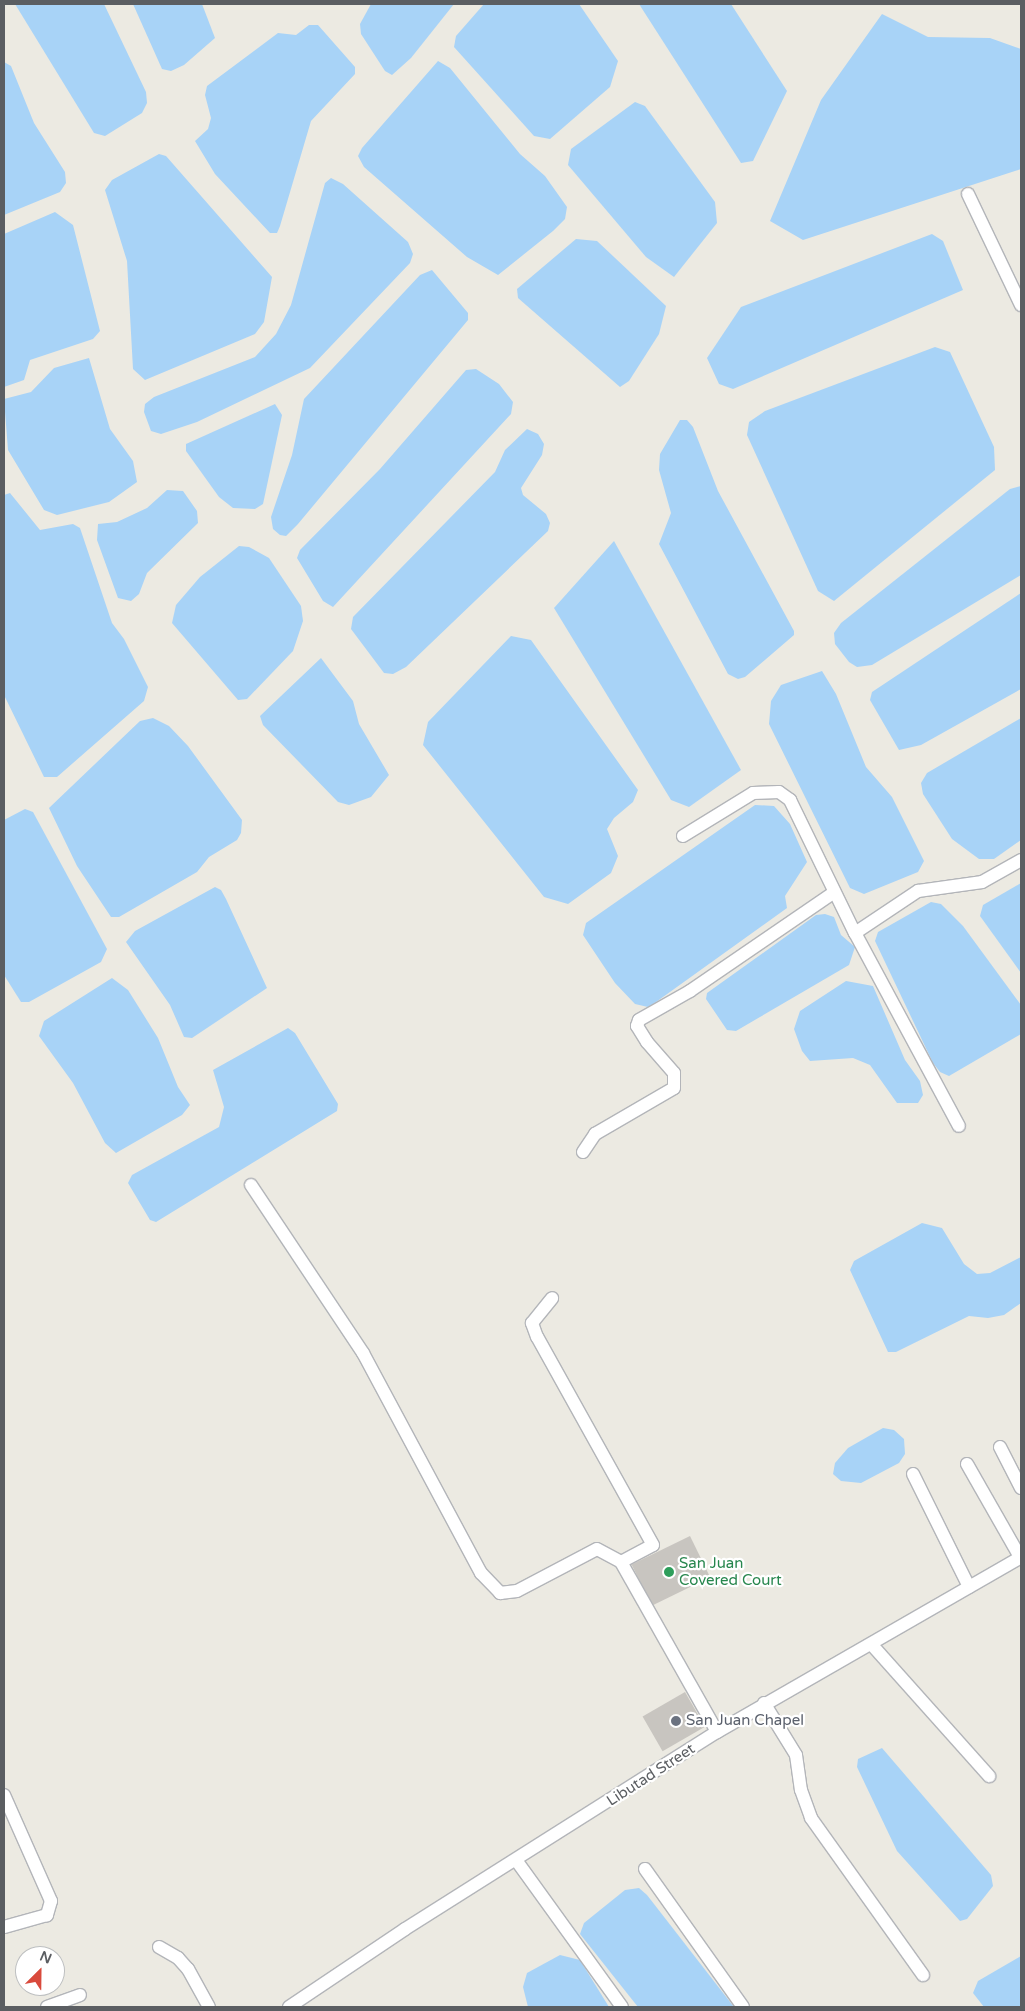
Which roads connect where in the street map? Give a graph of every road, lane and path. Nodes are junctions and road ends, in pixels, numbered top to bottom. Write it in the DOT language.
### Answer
graph roads {
  1 [pos="968,194"];
  2 [pos="1021,305"];
  3 [pos="683,836"];
  4 [pos="1021,860"];
  5 [pos="832,893"];
  6 [pos="855,933"];
  7 [pos="960,1126"];
  8 [pos="584,1152"];
  9 [pos="252,1185"];
  10 [pos="552,1298"];
  11 [pos="1000,1447"];
  12 [pos="967,1464"];
  13 [pos="913,1474"];
  14 [pos="1021,1488"];
  15 [pos="1021,1557"];
  16 [pos="621,1562"];
  17 [pos="969,1587"];
  18 [pos="872,1645"];
  19 [pos="764,1704"];
  20 [pos="717,1732"];
  21 [pos="989,1776"];
  22 [pos="4,1795"];
  23 [pos="516,1860"];
  24 [pos="645,1869"];
  25 [pos="4,1927"];
  26 [pos="160,1947"];
  27 [pos="923,1975"];
  28 [pos="80,1994"];
  29 [pos="47,2007"];
  30 [pos="209,2007"];
  31 [pos="290,2007"];
  32 [pos="622,2007"];
  33 [pos="743,2007"];
  1 -- 2 [label="street"];
  3 -- 5 [label="street"];
  4 -- 6 [label="street"];
  5 -- 6 [label="street"];
  5 -- 8 [label="street"];
  6 -- 7 [label="street"];
  9 -- 16 [label="street"];
  10 -- 16 [label="street"];
  11 -- 14 [label="street"];
  12 -- 15 [label="street"];
  13 -- 17 [label="street"];
  15 -- 17 [label="street, Libutad Street"];
  16 -- 20 [label="street"];
  17 -- 18 [label="street, Libutad Street"];
  18 -- 19 [label="street, Libutad Street"];
  18 -- 21 [label="street"];
  19 -- 20 [label="street, Libutad Street"];
  19 -- 27 [label="street"];
  20 -- 23 [label="street, Libutad Street"];
  22 -- 25 [label="street"];
  23 -- 31 [label="street, Libutad Street"];
  23 -- 32 [label="street"];
  24 -- 33 [label="street"];
  26 -- 30 [label="street"];
  28 -- 29 [label="street"];
}
